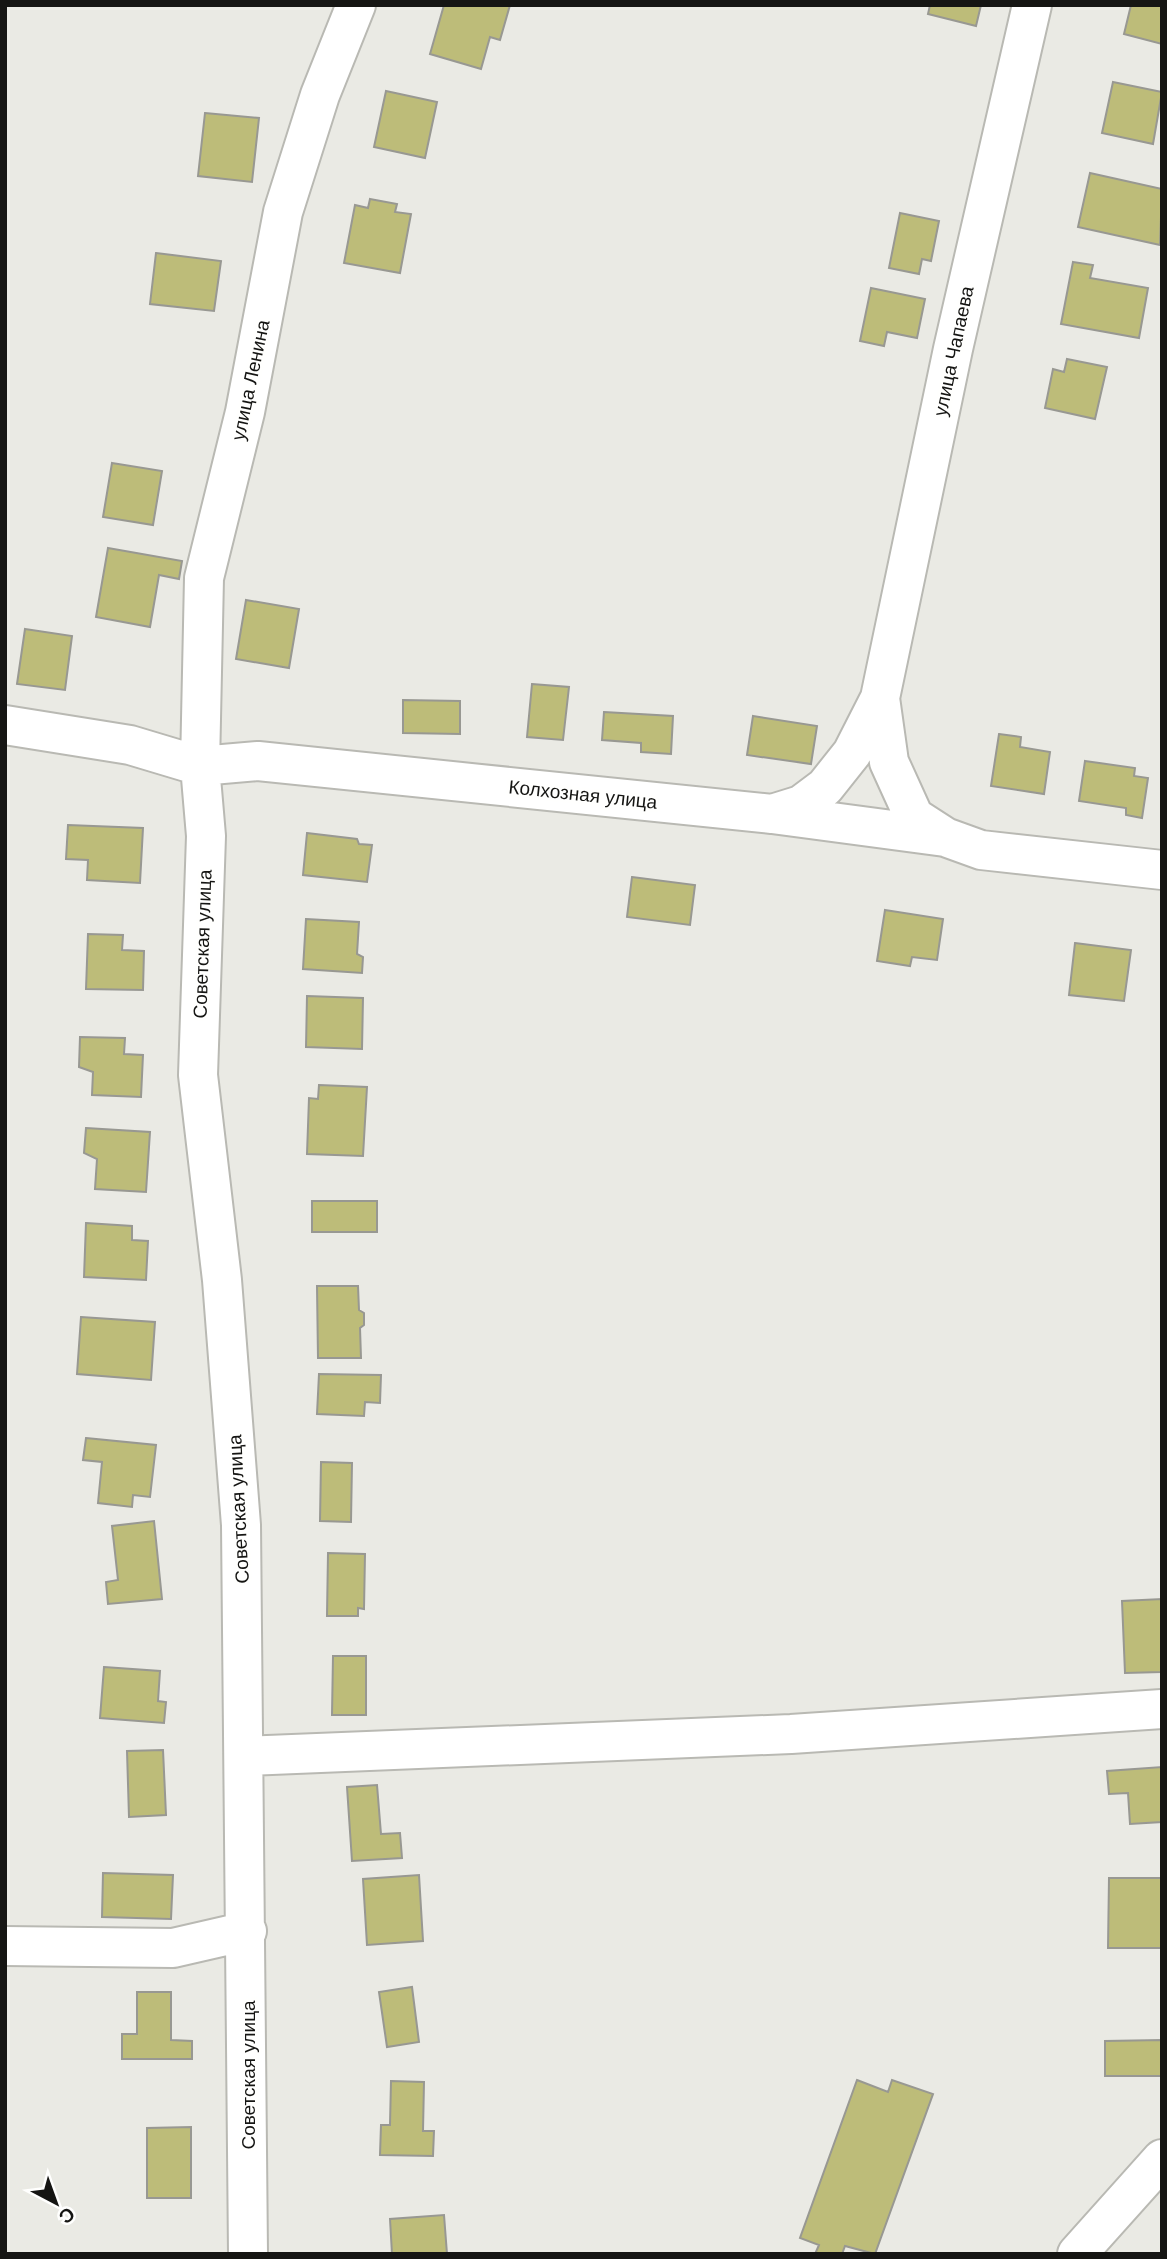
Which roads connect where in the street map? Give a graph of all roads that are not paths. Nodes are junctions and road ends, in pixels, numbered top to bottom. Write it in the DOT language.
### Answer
graph roads {
  1 [pos="356,5"];
  2 [pos="1032,5"];
  3 [pos="880,698"];
  4 [pos="5,725"];
  5 [pos="200,766"];
  6 [pos="772,814"];
  7 [pos="945,837"];
  8 [pos="1162,870"];
  9 [pos="1144,1709"];
  10 [pos="245,1756"];
  11 [pos="247,1931"];
  12 [pos="5,1946"];
  13 [pos="1162,2160"];
  14 [pos="248,2254"];
  15 [pos="1077,2254"];
  1 -- 5 [label="street, улица Ленина"];
  2 -- 3 [label="street, улица Чапаева"];
  3 -- 6 [label="street, улица Чапаева"];
  3 -- 7 [label="street, улица Чапаева"];
  4 -- 5 [label="street, Колхозная улица"];
  5 -- 6 [label="street, Колхозная улица"];
  5 -- 10 [label="street, Советская улица"];
  6 -- 7 [label="street, Колхозная улица"];
  7 -- 8 [label="street, Колхозная улица"];
  9 -- 10 [label="street"];
  10 -- 11 [label="street, Советская улица"];
  11 -- 12 [label="street"];
  11 -- 14 [label="street, Советская улица"];
  13 -- 15 [label="street"];
}
